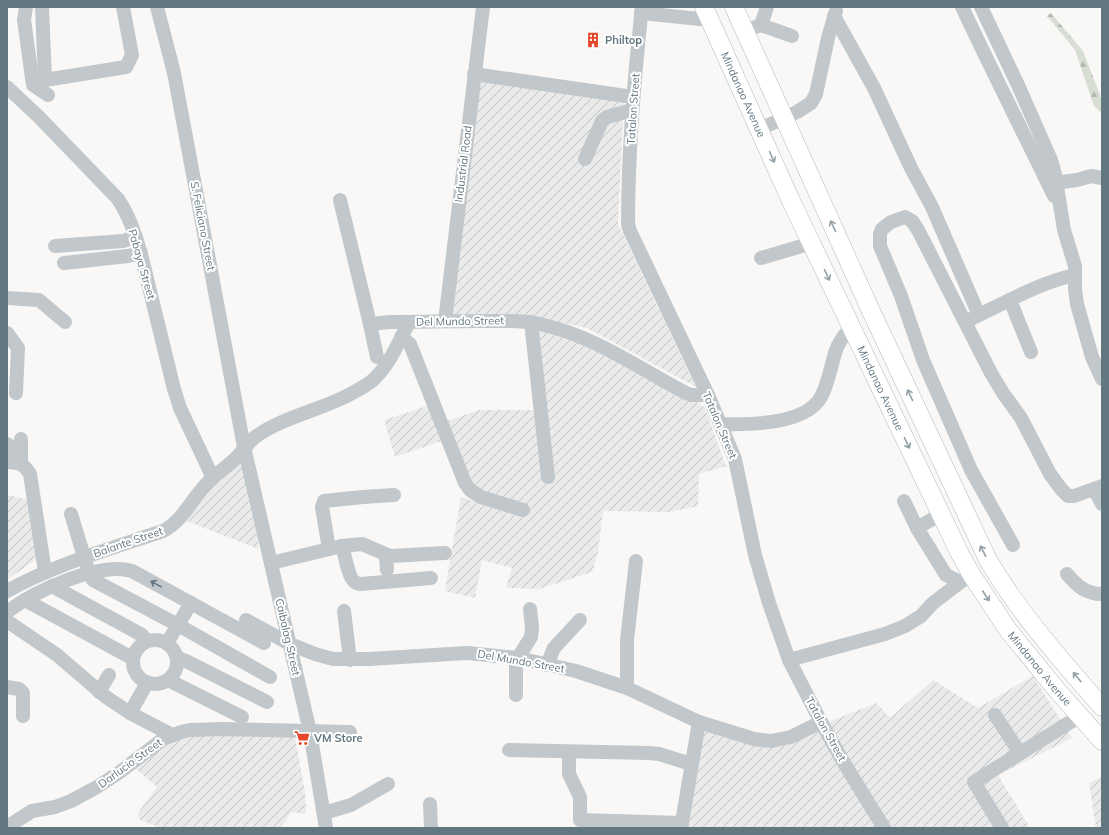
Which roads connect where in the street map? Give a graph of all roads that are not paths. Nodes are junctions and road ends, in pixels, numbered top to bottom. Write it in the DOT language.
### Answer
graph roads {
  1 [pos="26,7"];
  2 [pos="42,7"];
  3 [pos="123,7"];
  4 [pos="157,7"];
  5 [pos="483,7"];
  6 [pos="734,7"];
  7 [pos="767,7"];
  8 [pos="962,7"];
  9 [pos="981,7"];
  10 [pos="641,10"];
  11 [pos="836,11"];
  12 [pos="707,13"];
  13 [pos="753,28"];
  14 [pos="792,36"];
  15 [pos="474,74"];
  16 [pos="7,87"];
  17 [pos="48,95"];
  18 [pos="633,103"];
  19 [pos="783,118"];
  20 [pos="760,129"];
  21 [pos="584,159"];
  22 [pos="1102,178"];
  23 [pos="1055,183"];
  24 [pos="340,200"];
  25 [pos="1059,206"];
  26 [pos="136,237"];
  27 [pos="812,243"];
  28 [pos="55,246"];
  29 [pos="141,253"];
  30 [pos="761,258"];
  31 [pos="64,263"];
  32 [pos="1075,275"];
  33 [pos="7,298"];
  34 [pos="1010,300"];
  35 [pos="979,315"];
  36 [pos="445,321"];
  37 [pos="65,322"];
  38 [pos="409,322"];
  39 [pos="531,322"];
  40 [pos="964,322"];
  41 [pos="370,324"];
  42 [pos="851,327"];
  43 [pos="7,332"];
  44 [pos="401,337"];
  45 [pos="1031,352"];
  46 [pos="377,357"];
  47 [pos="1101,373"];
  48 [pos="16,393"];
  49 [pos="708,395"];
  50 [pos="720,424"];
  51 [pos="7,444"];
  52 [pos="244,447"];
  53 [pos="7,462"];
  54 [pos="21,464"];
  55 [pos="548,477"];
  56 [pos="213,478"];
  57 [pos="1098,487"];
  58 [pos="394,495"];
  59 [pos="904,501"];
  60 [pos="1102,504"];
  61 [pos="523,510"];
  62 [pos="71,514"];
  63 [pos="941,514"];
  64 [pos="917,528"];
  65 [pos="1013,545"];
  66 [pos="336,548"];
  67 [pos="445,553"];
  68 [pos="386,555"];
  69 [pos="85,557"];
  70 [pos="636,562"];
  71 [pos="271,563"];
  72 [pos="386,570"];
  73 [pos="45,572"];
  74 [pos="90,573"];
  75 [pos="1067,574"];
  76 [pos="431,578"];
  77 [pos="966,578"];
  78 [pos="52,586"];
  79 [pos="7,591"];
  80 [pos="1102,594"];
  81 [pos="25,600"];
  82 [pos="191,603"];
  83 [pos="530,608"];
  84 [pos="344,611"];
  85 [pos="7,612"];
  86 [pos="246,620"];
  87 [pos="580,620"];
  88 [pos="7,621"];
  89 [pos="178,625"];
  90 [pos="146,641"];
  91 [pos="264,643"];
  92 [pos="168,644"];
  93 [pos="290,644"];
  94 [pos="132,658"];
  95 [pos="177,658"];
  96 [pos="518,658"];
  97 [pos="350,660"];
  98 [pos="789,660"];
  99 [pos="547,665"];
  100 [pos="109,675"];
  101 [pos="270,677"];
  102 [pos="168,680"];
  103 [pos="146,683"];
  104 [pos="7,687"];
  105 [pos="627,688"];
  106 [pos="99,692"];
  107 [pos="516,695"];
  108 [pos="267,702"];
  109 [pos="1102,707"];
  110 [pos="130,713"];
  111 [pos="995,715"];
  112 [pos="23,716"];
  113 [pos="1080,716"];
  114 [pos="242,717"];
  115 [pos="699,722"];
  116 [pos="821,722"];
  117 [pos="310,732"];
  118 [pos="350,732"];
  119 [pos="172,735"];
  120 [pos="1102,741"];
  121 [pos="509,750"];
  122 [pos="569,752"];
  123 [pos="1020,753"];
  124 [pos="691,764"];
  125 [pos="388,784"];
  126 [pos="430,804"];
  127 [pos="324,813"];
  128 [pos="608,824"];
  129 [pos="682,826"];
  130 [pos="7,827"];
  131 [pos="326,828"];
  132 [pos="431,828"];
  133 [pos="884,828"];
  134 [pos="1002,828"];
  1 -- 17 [label="street"];
  2 -- 3 [label="street"];
  4 -- 52 [label="street, S. Feliciano Street"];
  5 -- 15 [label="street, Industrial Road"];
  6 -- 13 [label="main road, Mindanao Avenue"];
  7 -- 13 [label="street"];
  8 -- 25 [label="street"];
  9 -- 23 [label="street"];
  10 -- 12 [label="street"];
  10 -- 18 [label="street, Tatalon Street"];
  11 -- 19 [label="street"];
  11 -- 35 [label="street"];
  12 -- 20 [label="main road, Mindanao Avenue"];
  13 -- 14 [label="street"];
  13 -- 19 [label="main road, Mindanao Avenue"];
  15 -- 18 [label="street"];
  15 -- 36 [label="street, Industrial Road"];
  16 -- 26 [label="street, Pabaya Street"];
  18 -- 21 [label="street"];
  18 -- 49 [label="street, Tatalon Street"];
  19 -- 20 [label="street"];
  109 -- 19 [label="main road, Mindanao Avenue, one-way"];
  20 -- 27 [label="main road, Mindanao Avenue, one-way"];
  22 -- 23 [label="street"];
  23 -- 25 [label="street"];
  24 -- 41 [label="street"];
  25 -- 32 [label="street"];
  26 -- 28 [label="street"];
  26 -- 29 [label="street, Pabaya Street"];
  27 -- 30 [label="street"];
  27 -- 42 [label="main road, Mindanao Avenue, one-way"];
  29 -- 31 [label="street"];
  29 -- 56 [label="street, Pabaya Street"];
  32 -- 34 [label="street"];
  32 -- 47 [label="street"];
  33 -- 37 [label="street"];
  34 -- 35 [label="street"];
  34 -- 45 [label="street"];
  35 -- 40 [label="street"];
  36 -- 38 [label="street, Del Mundo Street"];
  36 -- 39 [label="street, Del Mundo Street"];
  38 -- 41 [label="street"];
  38 -- 44 [label="street, Del Mundo Street"];
  39 -- 49 [label="street, Del Mundo Street"];
  39 -- 55 [label="street"];
  40 -- 57 [label="street"];
  40 -- 65 [label="street"];
  41 -- 46 [label="street"];
  42 -- 50 [label="street"];
  42 -- 63 [label="main road, Mindanao Avenue, one-way"];
  43 -- 48 [label="street"];
  44 -- 52 [label="street, Del Mundo Street"];
  44 -- 61 [label="street"];
  49 -- 50 [label="street, Tatalon Street"];
  50 -- 98 [label="street, Tatalon Street"];
  51 -- 54 [label="street"];
  52 -- 56 [label="street, Balante Street"];
  52 -- 71 [label="street, Caibalag Street"];
  53 -- 54 [label="street"];
  54 -- 73 [label="street"];
  56 -- 69 [label="street, Balante Street"];
  57 -- 60 [label="street"];
  58 -- 66 [label="street"];
  59 -- 64 [label="street"];
  62 -- 69 [label="street"];
  63 -- 64 [label="street"];
  63 -- 77 [label="main road, Mindanao Avenue"];
  64 -- 77 [label="street"];
  66 -- 68 [label="street"];
  66 -- 71 [label="street"];
  66 -- 76 [label="street"];
  67 -- 68 [label="street"];
  68 -- 72 [label="street"];
  69 -- 73 [label="street, Balante Street"];
  69 -- 74 [label="street"];
  70 -- 105 [label="street"];
  71 -- 93 [label="street, Caibalag Street"];
  73 -- 79 [label="street, Balante Street"];
  74 -- 78 [label="street"];
  82 -- 74 [label="street, one-way"];
  74 -- 89 [label="street"];
  75 -- 80 [label="street"];
  77 -- 98 [label="street"];
  77 -- 113 [label="main road, Mindanao Avenue, one-way"];
  78 -- 81 [label="street"];
  78 -- 90 [label="street"];
  81 -- 85 [label="street"];
  81 -- 94 [label="street"];
  82 -- 89 [label="street"];
  82 -- 91 [label="street"];
  83 -- 96 [label="street"];
  84 -- 97 [label="street"];
  86 -- 93 [label="street, Del Mundo Street"];
  87 -- 99 [label="street"];
  88 -- 106 [label="street"];
  89 -- 92 [label="street"];
  89 -- 101 [label="street"];
  90 -- 92 [label="street"];
  90 -- 94 [label="street"];
  92 -- 95 [label="street"];
  93 -- 97 [label="street, Del Mundo Street"];
  93 -- 117 [label="street, Caibalag Street"];
  94 -- 103 [label="street"];
  95 -- 102 [label="street"];
  95 -- 108 [label="street"];
  96 -- 97 [label="street, Del Mundo Street"];
  96 -- 99 [label="street, Del Mundo Street"];
  96 -- 107 [label="street"];
  98 -- 116 [label="street, Tatalon Street"];
  99 -- 105 [label="street, Del Mundo Street"];
  100 -- 106 [label="street"];
  102 -- 103 [label="street"];
  102 -- 114 [label="street"];
  103 -- 110 [label="street"];
  104 -- 112 [label="street"];
  105 -- 115 [label="street, Del Mundo Street"];
  106 -- 110 [label="street"];
  110 -- 119 [label="street"];
  111 -- 123 [label="street"];
  113 -- 120 [label="main road, Mindanao Avenue"];
  113 -- 123 [label="street"];
  115 -- 116 [label="street, Del Mundo Street"];
  115 -- 124 [label="street"];
  116 -- 133 [label="street, Tatalon Street"];
  117 -- 118 [label="street, Darlucio Street"];
  117 -- 119 [label="street, Darlucio Street"];
  117 -- 127 [label="street, Caibalag Street"];
  119 -- 130 [label="street, Darlucio Street"];
  121 -- 122 [label="street"];
  122 -- 124 [label="street"];
  122 -- 128 [label="street"];
  123 -- 134 [label="street"];
  124 -- 129 [label="street"];
  125 -- 127 [label="street"];
  126 -- 132 [label="street"];
  127 -- 131 [label="street, Caibalag Street"];
  128 -- 129 [label="street"];
}
